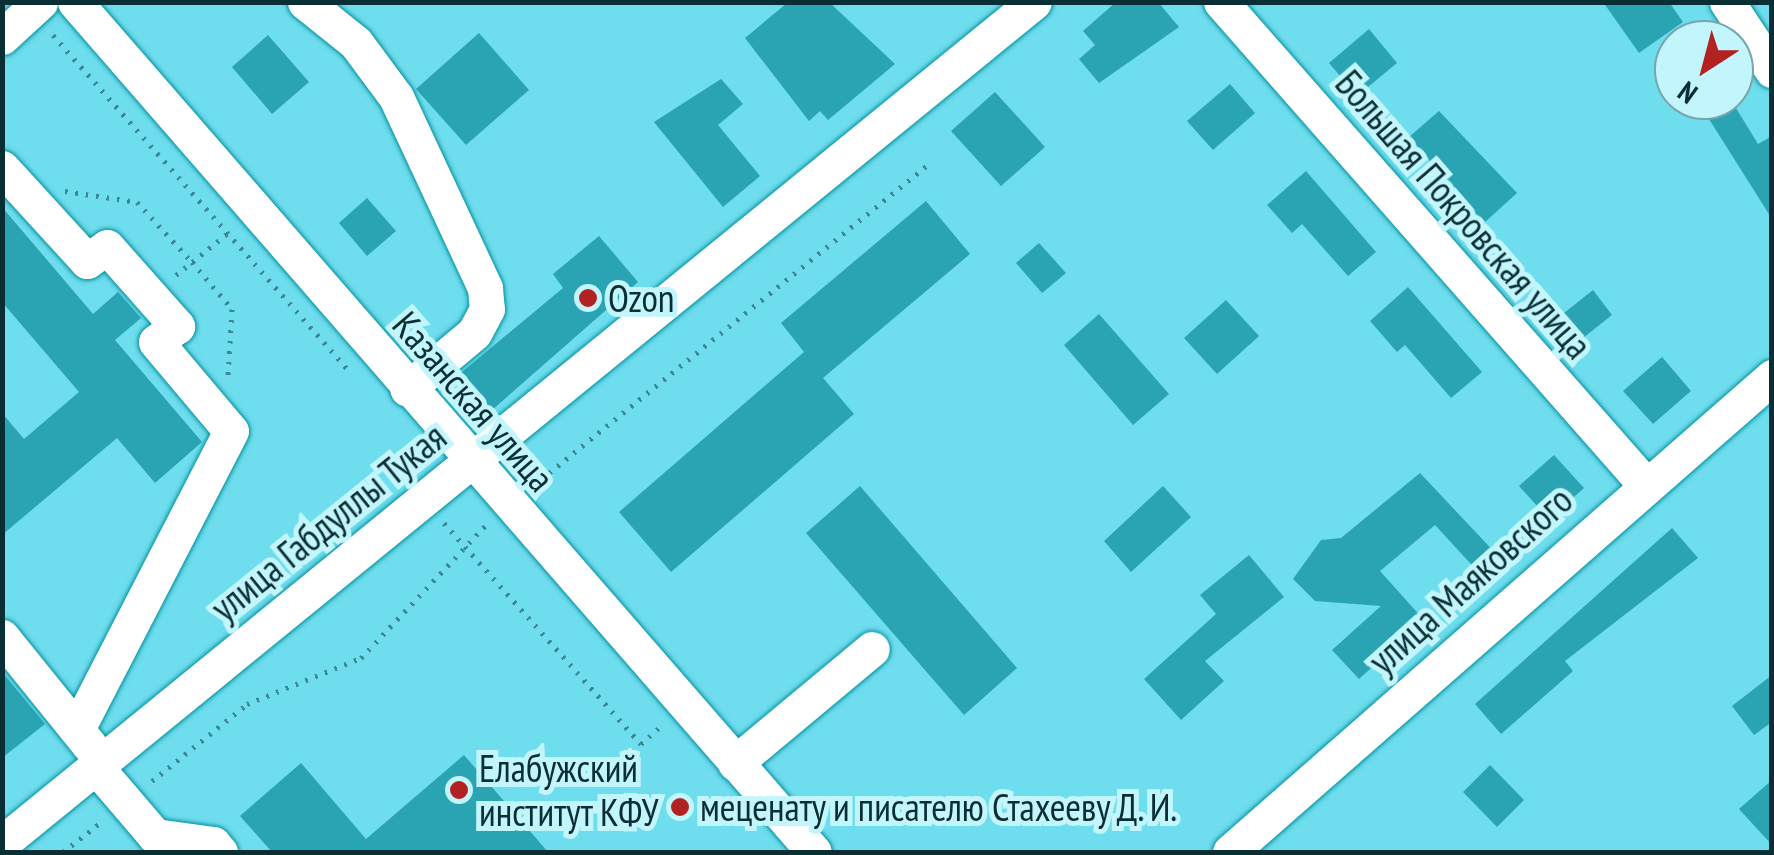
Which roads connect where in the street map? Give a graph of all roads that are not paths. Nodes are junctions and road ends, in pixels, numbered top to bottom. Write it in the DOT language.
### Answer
graph roads {
  1 [pos="40,2"];
  2 [pos="74,2"];
  3 [pos="305,2"];
  4 [pos="1034,2"];
  5 [pos="1221,2"];
  6 [pos="1727,2"];
  7 [pos="2,37"];
  8 [pos="1772,70"];
  9 [pos="2,168"];
  10 [pos="1772,376"];
  11 [pos="407,389"];
  12 [pos="469,462"];
  13 [pos="1643,482"];
  14 [pos="2,637"];
  15 [pos="872,649"];
  16 [pos="77,730"];
  17 [pos="735,762"];
  18 [pos="100,763"];
  19 [pos="2,843"];
  20 [pos="220,852"];
  21 [pos="814,852"];
  22 [pos="1230,852"];
  1 -- 7 [label="street"];
  2 -- 11 [label="street, Казанская улица"];
  3 -- 11 [label="street"];
  4 -- 12 [label="street, улица Габдуллы Тукая"];
  5 -- 13 [label="street, Большая Покровская улица"];
  6 -- 8 [label="street"];
  9 -- 16 [label="street"];
  10 -- 13 [label="street, улица Маяковского"];
  11 -- 12 [label="street, Казанская улица"];
  12 -- 17 [label="street, Казанская улица"];
  12 -- 18 [label="street, улица Габдуллы Тукая"];
  13 -- 22 [label="street, улица Маяковского"];
  14 -- 16 [label="street"];
  15 -- 17 [label="street"];
  16 -- 18 [label="street"];
  17 -- 21 [label="street, Казанская улица"];
  18 -- 19 [label="street, улица Габдуллы Тукая"];
  18 -- 20 [label="street"];
}
